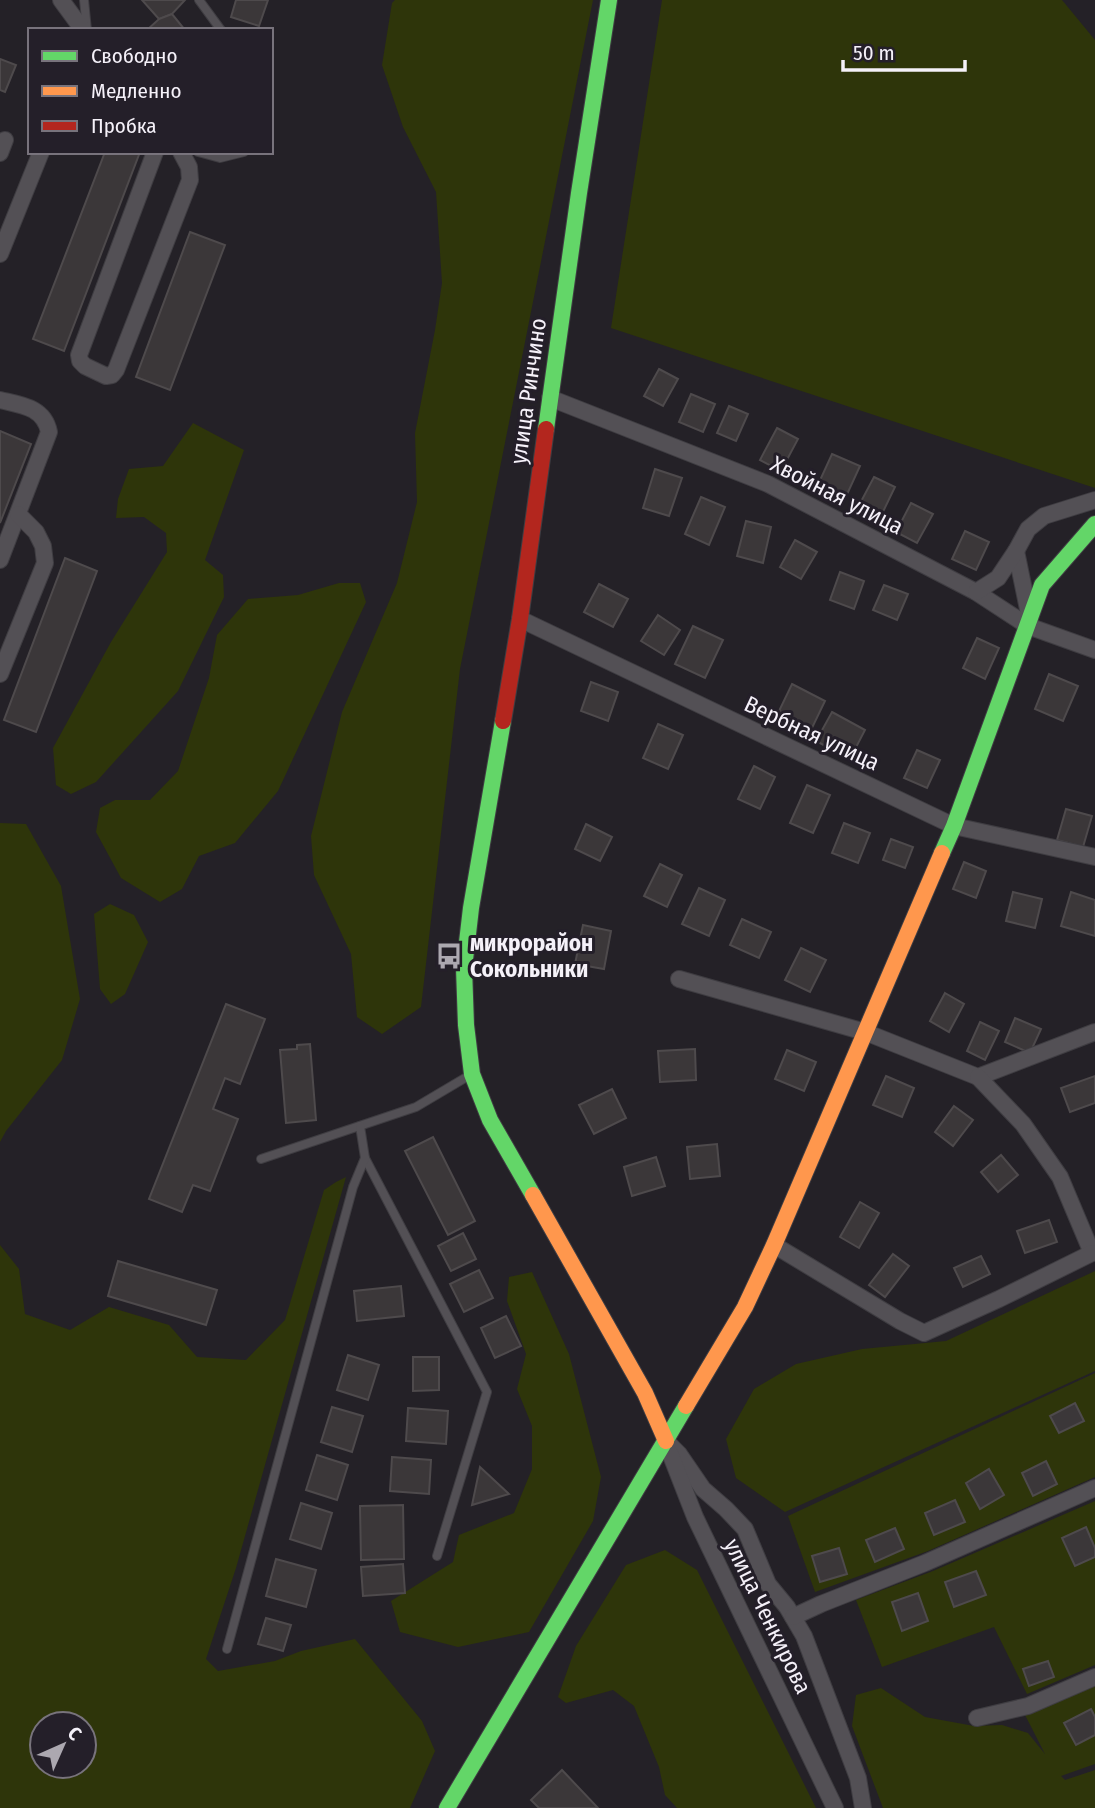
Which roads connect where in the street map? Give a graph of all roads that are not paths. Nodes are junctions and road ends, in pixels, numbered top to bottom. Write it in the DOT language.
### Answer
graph roads {
  1 [pos="61,0"];
  2 [pos="84,0"];
  3 [pos="199,0"];
  4 [pos="609,0"];
  5 [pos="83,28"];
  6 [pos="85,28"];
  7 [pos="220,28"];
  8 [pos="40,154"];
  9 [pos="154,154"];
  10 [pos="182,154"];
  11 [pos="205,154"];
  12 [pos="236,154"];
  13 [pos="0,254"];
  14 [pos="550,398"];
  15 [pos="0,400"];
  16 [pos="1095,500"];
  17 [pos="18,514"];
  18 [pos="1095,524"];
  19 [pos="1016,551"];
  20 [pos="0,560"];
  21 [pos="1021,578"];
  22 [pos="976,592"];
  23 [pos="1011,614"];
  24 [pos="520,619"];
  25 [pos="1029,622"];
  26 [pos="1095,650"];
  27 [pos="0,674"];
  28 [pos="954,825"];
  29 [pos="1095,857"];
  30 [pos="679,979"];
  31 [pos="1095,1031"];
  32 [pos="865,1032"];
  33 [pos="472,1074"];
  34 [pos="978,1077"];
  35 [pos="360,1126"];
  36 [pos="365,1158"];
  37 [pos="261,1159"];
  38 [pos="774,1245"];
  39 [pos="1094,1252"];
  40 [pos="666,1441"];
  41 [pos="1095,1488"];
  42 [pos="726,1509"];
  43 [pos="695,1517"];
  44 [pos="437,1556"];
  45 [pos="793,1616"];
  46 [pos="227,1649"];
  47 [pos="1095,1676"];
  48 [pos="977,1718"];
  49 [pos="447,1808"];
  50 [pos="835,1808"];
  51 [pos="863,1808"];
  1 -- 5 [label="street"];
  2 -- 6 [label="lane"];
  3 -- 7 [label="lane"];
  4 -- 14 [label="street, улица Ринчино"];
  8 -- 13 [label="street"];
  9 -- 10 [label="street"];
  11 -- 12 [label="lane"];
  14 -- 22 [label="street, Хвойная улица"];
  14 -- 24 [label="street, улица Ринчино"];
  15 -- 17 [label="street"];
  16 -- 19 [label="street"];
  17 -- 20 [label="street"];
  17 -- 27 [label="street"];
  18 -- 25 [label="street"];
  19 -- 21 [label="street"];
  19 -- 22 [label="street"];
  21 -- 23 [label="street"];
  21 -- 25 [label="street"];
  22 -- 23 [label="street, Хвойная улица"];
  23 -- 25 [label="street, Хвойная улица"];
  24 -- 28 [label="street, Вербная улица"];
  24 -- 33 [label="street, улица Ринчино"];
  25 -- 26 [label="street, Хвойная улица"];
  25 -- 28 [label="street"];
  28 -- 29 [label="street, Вербная улица"];
  28 -- 32 [label="street"];
  30 -- 32 [label="street"];
  31 -- 34 [label="street"];
  32 -- 34 [label="street"];
  32 -- 38 [label="street"];
  33 -- 35 [label="lane"];
  33 -- 40 [label="street, улица Ринчино"];
  34 -- 39 [label="street"];
  35 -- 36 [label="lane"];
  35 -- 37 [label="lane"];
  36 -- 44 [label="lane"];
  36 -- 46 [label="lane"];
  38 -- 39 [label="street"];
  38 -- 40 [label="street"];
  40 -- 42 [label="street"];
  40 -- 43 [label="street, улица Ченкирова"];
  40 -- 49 [label="street"];
  41 -- 45 [label="street"];
  42 -- 43 [label="street"];
  42 -- 45 [label="street"];
  43 -- 50 [label="street, улица Ченкирова"];
  45 -- 51 [label="street"];
  47 -- 48 [label="street"];
}
